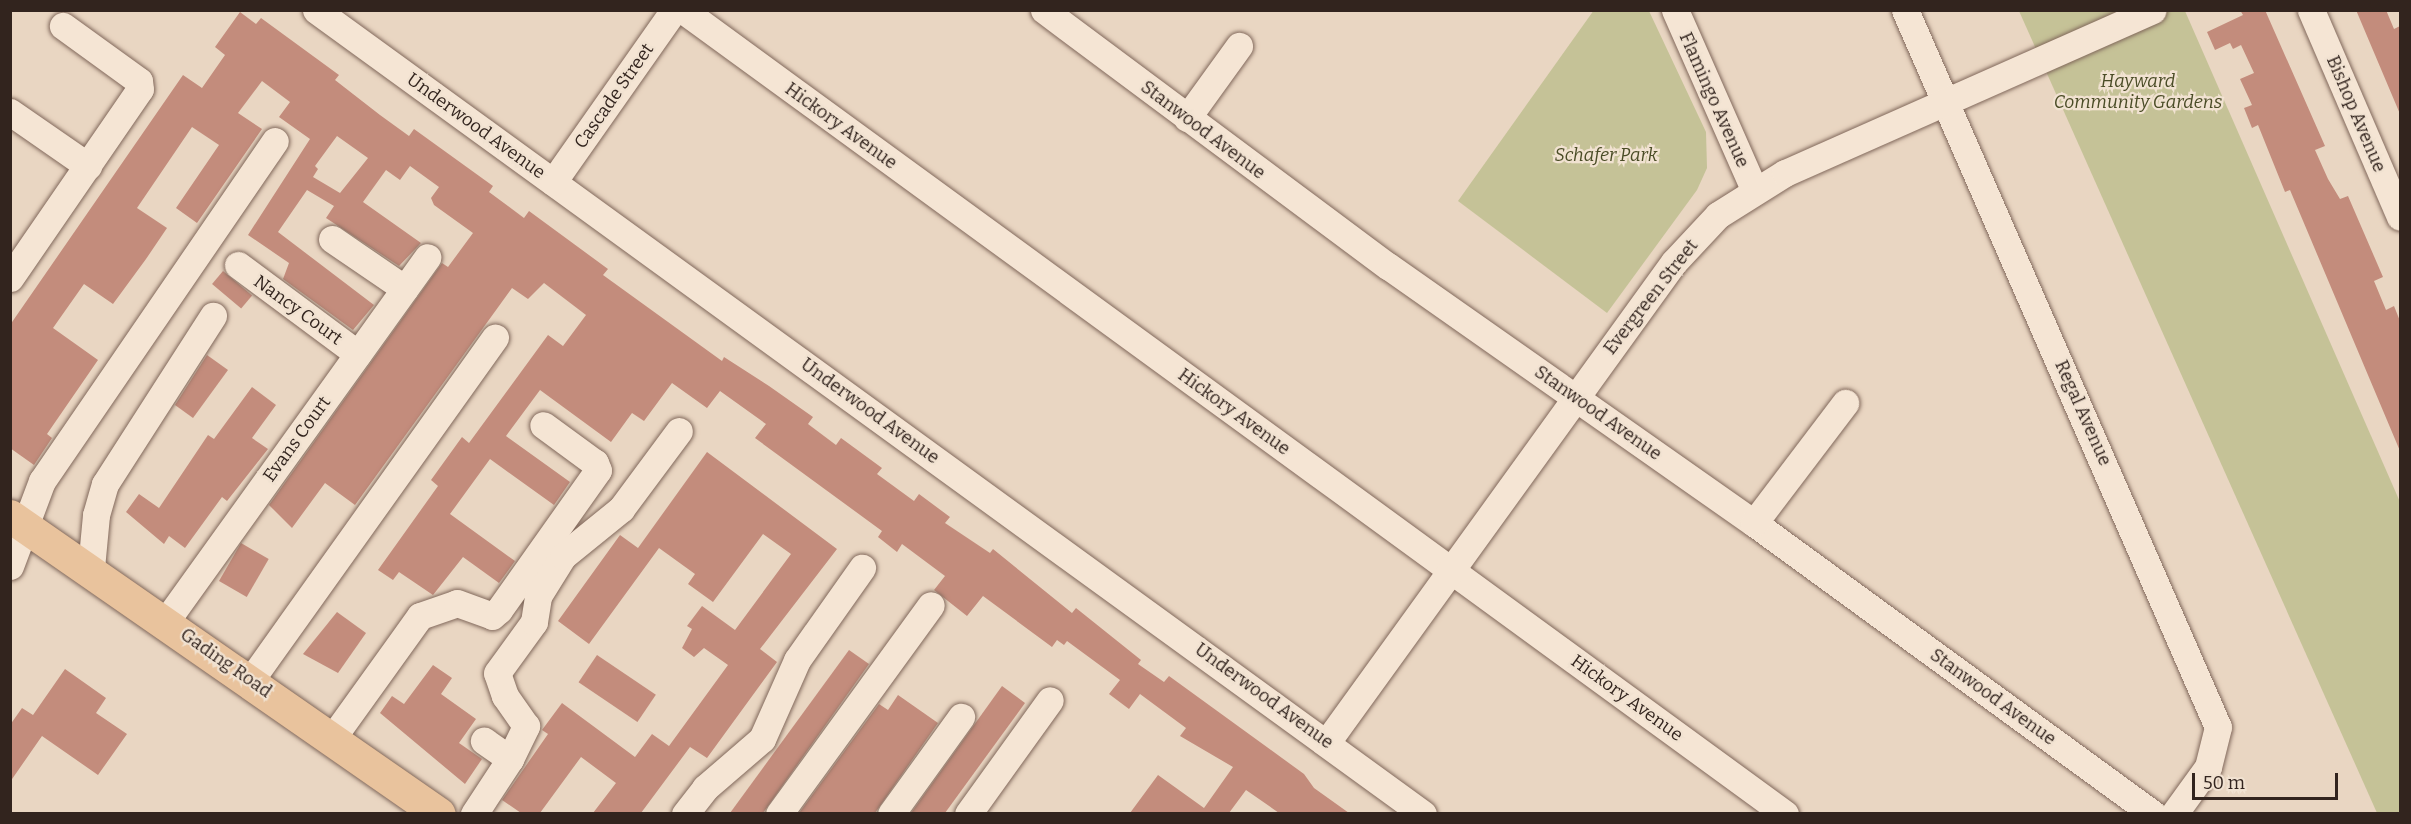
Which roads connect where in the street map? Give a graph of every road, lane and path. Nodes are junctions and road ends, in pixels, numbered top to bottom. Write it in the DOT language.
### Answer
graph roads {
  1 [pos="316,10"];
  2 [pos="674,10"];
  3 [pos="683,10"];
  4 [pos="1044,10"];
  5 [pos="1675,10"];
  6 [pos="1905,10"];
  7 [pos="2152,10"];
  8 [pos="2311,10"];
  9 [pos="63,26"];
  10 [pos="1239,46"];
  11 [pos="1945,102"];
  12 [pos="10,112"];
  13 [pos="1187,118"];
  14 [pos="275,141"];
  15 [pos="88,166"];
  16 [pos="553,182"];
  17 [pos="1754,189"];
  18 [pos="2400,218"];
  19 [pos="332,239"];
  20 [pos="21,242"];
  21 [pos="428,257"];
  22 [pos="238,266"];
  23 [pos="10,278"];
  24 [pos="405,289"];
  25 [pos="213,316"];
  26 [pos="495,337"];
  27 [pos="358,354"];
  28 [pos="1575,397"];
  29 [pos="1845,403"];
  30 [pos="543,425"];
  31 [pos="679,431"];
  32 [pos="18,521"];
  33 [pos="1754,523"];
  34 [pos="10,566"];
  35 [pos="91,568"];
  36 [pos="862,568"];
  37 [pos="1450,570"];
  38 [pos="931,605"];
  39 [pos="166,621"];
  40 [pos="250,681"];
  41 [pos="1050,700"];
  42 [pos="961,717"];
  43 [pos="333,737"];
  44 [pos="484,741"];
  45 [pos="1326,742"];
  46 [pos="510,759"];
  47 [pos="439,813"];
  48 [pos="474,813"];
  49 [pos="685,813"];
  50 [pos="779,813"];
  51 [pos="891,813"];
  52 [pos="968,813"];
  53 [pos="1423,813"];
  54 [pos="1785,813"];
  55 [pos="2153,813"];
  56 [pos="2174,813"];
  1 -- 16 [label="street, Underwood Avenue"];
  2 -- 16 [label="street, Cascade Street"];
  3 -- 37 [label="street, Hickory Avenue"];
  4 -- 13 [label="street, Stanwood Avenue"];
  5 -- 17 [label="street, Flamingo Avenue"];
  6 -- 11 [label="street, Regal Avenue"];
  7 -- 11 [label="street, Evergreen Street"];
  8 -- 18 [label="street, Bishop Avenue"];
  9 -- 15 [label="street"];
  10 -- 13 [label="street"];
  11 -- 17 [label="street, Evergreen Street"];
  11 -- 56 [label="street, Regal Avenue"];
  12 -- 15 [label="street"];
  13 -- 28 [label="street, Stanwood Avenue"];
  14 -- 32 [label="street"];
  15 -- 20 [label="street"];
  16 -- 45 [label="street, Underwood Avenue"];
  17 -- 28 [label="street, Evergreen Street"];
  19 -- 24 [label="street"];
  20 -- 23 [label="street"];
  21 -- 24 [label="street, Evans Court"];
  22 -- 27 [label="street, Nancy Court"];
  24 -- 27 [label="street, Evans Court"];
  25 -- 35 [label="street"];
  26 -- 40 [label="street"];
  27 -- 39 [label="street, Evans Court"];
  28 -- 33 [label="street, Stanwood Avenue"];
  28 -- 37 [label="street, Evergreen Street"];
  29 -- 33 [label="street"];
  30 -- 43 [label="street"];
  31 -- 46 [label="street"];
  32 -- 34 [label="street"];
  32 -- 35 [label="main road, Gading Road"];
  33 -- 55 [label="street, Stanwood Avenue"];
  35 -- 39 [label="main road, Gading Road"];
  36 -- 49 [label="street"];
  37 -- 45 [label="street, Evergreen Street"];
  37 -- 54 [label="street, Hickory Avenue"];
  38 -- 50 [label="street"];
  39 -- 40 [label="main road, Gading Road"];
  40 -- 43 [label="main road, Gading Road"];
  41 -- 52 [label="street"];
  42 -- 51 [label="street"];
  43 -- 47 [label="main road, Gading Road"];
  44 -- 46 [label="street"];
  45 -- 53 [label="street, Underwood Avenue"];
  46 -- 48 [label="street"];
}
